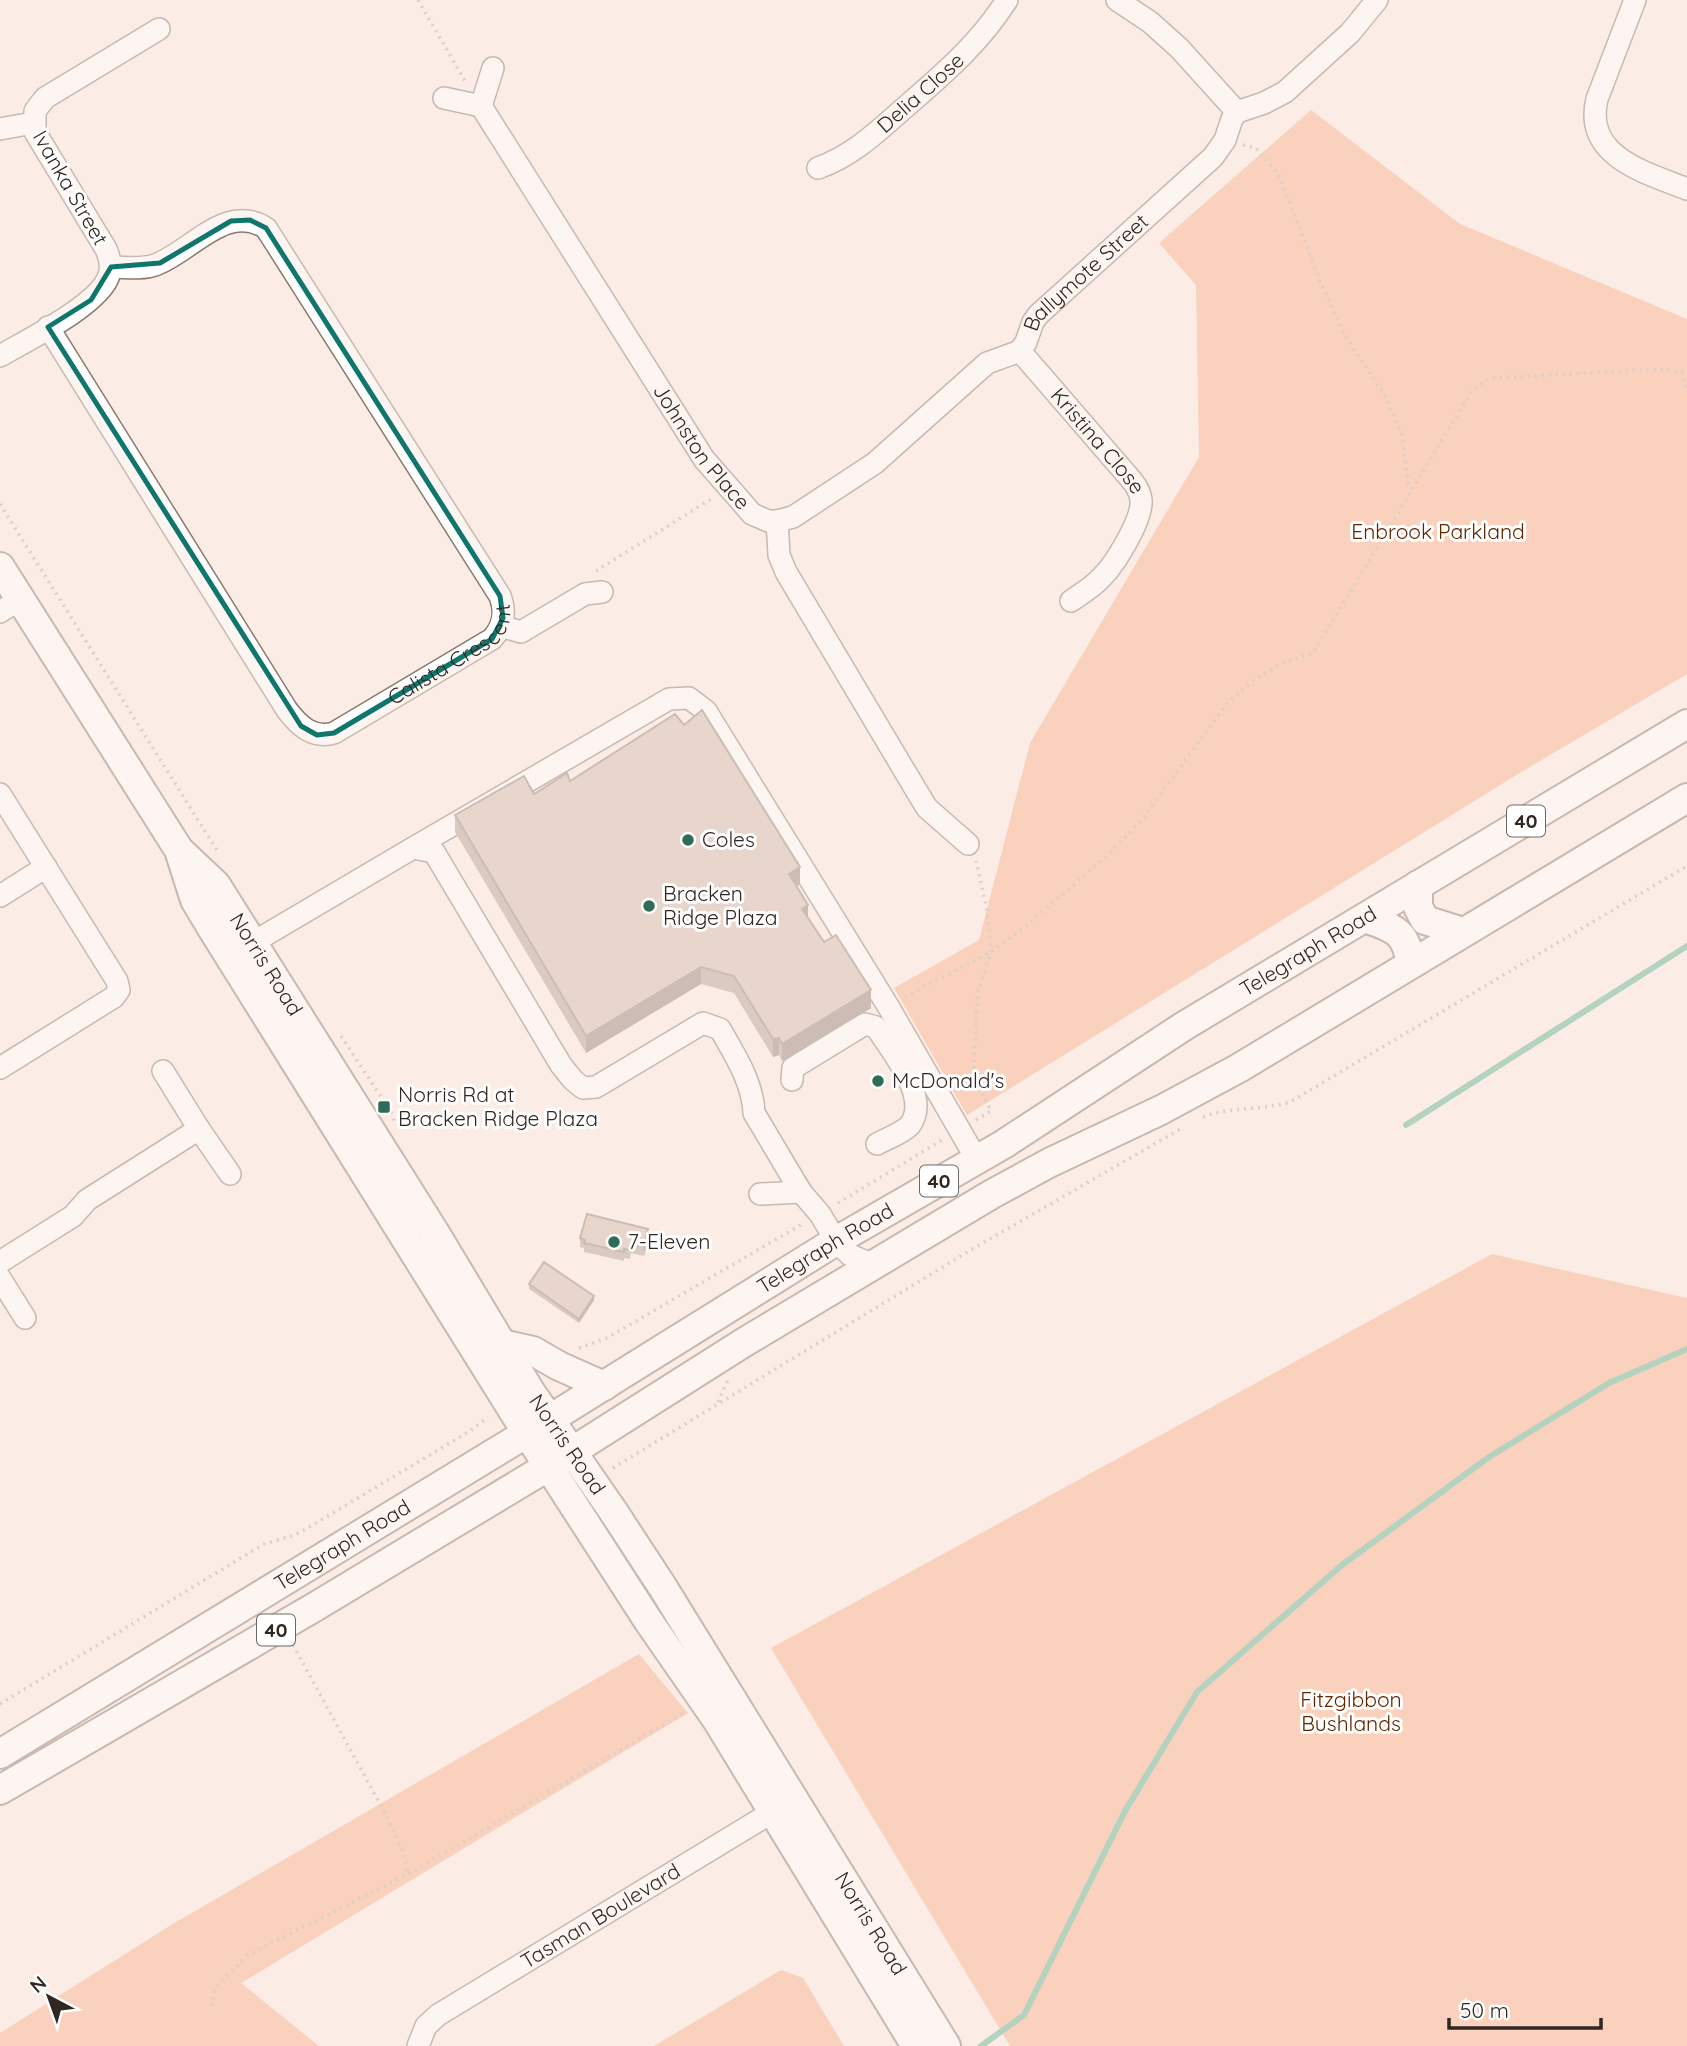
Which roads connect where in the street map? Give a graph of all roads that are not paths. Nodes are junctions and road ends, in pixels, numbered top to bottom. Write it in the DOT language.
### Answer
graph roads {
  1 [pos="1007,0"];
  2 [pos="1117,0"];
  3 [pos="1377,0"];
  4 [pos="1635,0"];
  5 [pos="159,29"];
  6 [pos="493,68"];
  7 [pos="444,98"];
  8 [pos="481,106"];
  9 [pos="1237,112"];
  10 [pos="33,123"];
  11 [pos="0,129"];
  12 [pos="818,168"];
  13 [pos="1687,189"];
  14 [pos="111,267"];
  15 [pos="48,327"];
  16 [pos="1020,351"];
  17 [pos="0,356"];
  18 [pos="777,521"];
  19 [pos="0,567"];
  20 [pos="594,585"];
  21 [pos="1071,601"];
  22 [pos="10,606"];
  23 [pos="500,626"];
  24 [pos="1687,724"];
  25 [pos="0,794"];
  26 [pos="1687,798"];
  27 [pos="968,844"];
  28 [pos="413,848"];
  29 [pos="46,867"];
  30 [pos="1418,886"];
  31 [pos="0,896"];
  32 [pos="1365,918"];
  33 [pos="1463,932"];
  34 [pos="241,950"];
  35 [pos="1411,964"];
  36 [pos="0,1068"];
  37 [pos="163,1071"];
  38 [pos="792,1080"];
  39 [pos="199,1129"];
  40 [pos="877,1144"];
  41 [pos="976,1160"];
  42 [pos="230,1174"];
  43 [pos="801,1192"];
  44 [pos="760,1194"];
  45 [pos="836,1241"];
  46 [pos="0,1262"];
  47 [pos="874,1265"];
  48 [pos="0,1278"];
  49 [pos="26,1318"];
  50 [pos="502,1344"];
  51 [pos="604,1386"];
  52 [pos="539,1426"];
  53 [pos="560,1459"];
  54 [pos="0,1754"];
  55 [pos="0,1790"];
  56 [pos="783,1806"];
  57 [pos="418,2046"];
  58 [pos="916,2046"];
  59 [pos="946,2046"];
  1 -- 12 [label="street, Delia Close"];
  2 -- 9 [label="street"];
  3 -- 9 [label="street"];
  4 -- 13 [label="street"];
  5 -- 10 [label="street, Ivanka Street"];
  6 -- 8 [label="street"];
  7 -- 8 [label="street"];
  8 -- 18 [label="street, Johnston Place"];
  9 -- 16 [label="street, Ballymote Street"];
  10 -- 11 [label="street"];
  10 -- 14 [label="street, Ivanka Street"];
  14 -- 15 [label="street, Ivanka Street"];
  14 -- 23 [label="street, Calista Crescent"];
  15 -- 17 [label="street, Ivanka Street"];
  15 -- 23 [label="street, Calista Crescent"];
  16 -- 18 [label="street, Ballymote Street"];
  16 -- 21 [label="street, Kristina Close"];
  18 -- 27 [label="street, Johnston Place"];
  19 -- 22 [label="main road, Norris Road"];
  20 -- 23 [label="street"];
  22 -- 34 [label="main road, Norris Road"];
  24 -- 30 [label="main road, Telegraph Road / 40"];
  25 -- 29 [label="street"];
  26 -- 33 [label="main road, Telegraph Road / 40"];
  28 -- 34 [label="street"];
  28 -- 41 [label="street"];
  28 -- 43 [label="street"];
  29 -- 31 [label="street"];
  29 -- 36 [label="street"];
  30 -- 32 [label="main road, Telegraph Road / 40"];
  30 -- 33 [label="main road"];
  32 -- 35 [label="main road"];
  32 -- 41 [label="main road, Telegraph Road / 40"];
  33 -- 35 [label="main road, Telegraph Road / 40"];
  34 -- 50 [label="main road, Norris Road"];
  34 -- 52 [label="main road, Norris Road"];
  35 -- 47 [label="main road, Telegraph Road / 40"];
  37 -- 39 [label="street"];
  38 -- 40 [label="street"];
  39 -- 42 [label="street"];
  39 -- 46 [label="street"];
  41 -- 45 [label="main road, Telegraph Road / 40"];
  43 -- 44 [label="street"];
  43 -- 45 [label="street"];
  45 -- 47 [label="street"];
  45 -- 51 [label="main road, Telegraph Road / 40"];
  47 -- 53 [label="main road, Telegraph Road / 40"];
  48 -- 49 [label="street"];
  50 -- 51 [label="main road"];
  50 -- 52 [label="main road, Norris Road"];
  51 -- 52 [label="main road, Telegraph Road / 40"];
  52 -- 53 [label="main road, Norris Road"];
  52 -- 54 [label="main road, Telegraph Road / 40"];
  53 -- 55 [label="main road, Telegraph Road / 40"];
  53 -- 56 [label="main road, Norris Road"];
  53 -- 56 [label="main road, Norris Road"];
  56 -- 57 [label="street, Tasman Boulevard"];
  56 -- 58 [label="main road, Norris Road"];
  56 -- 59 [label="main road, Norris Road"];
}
